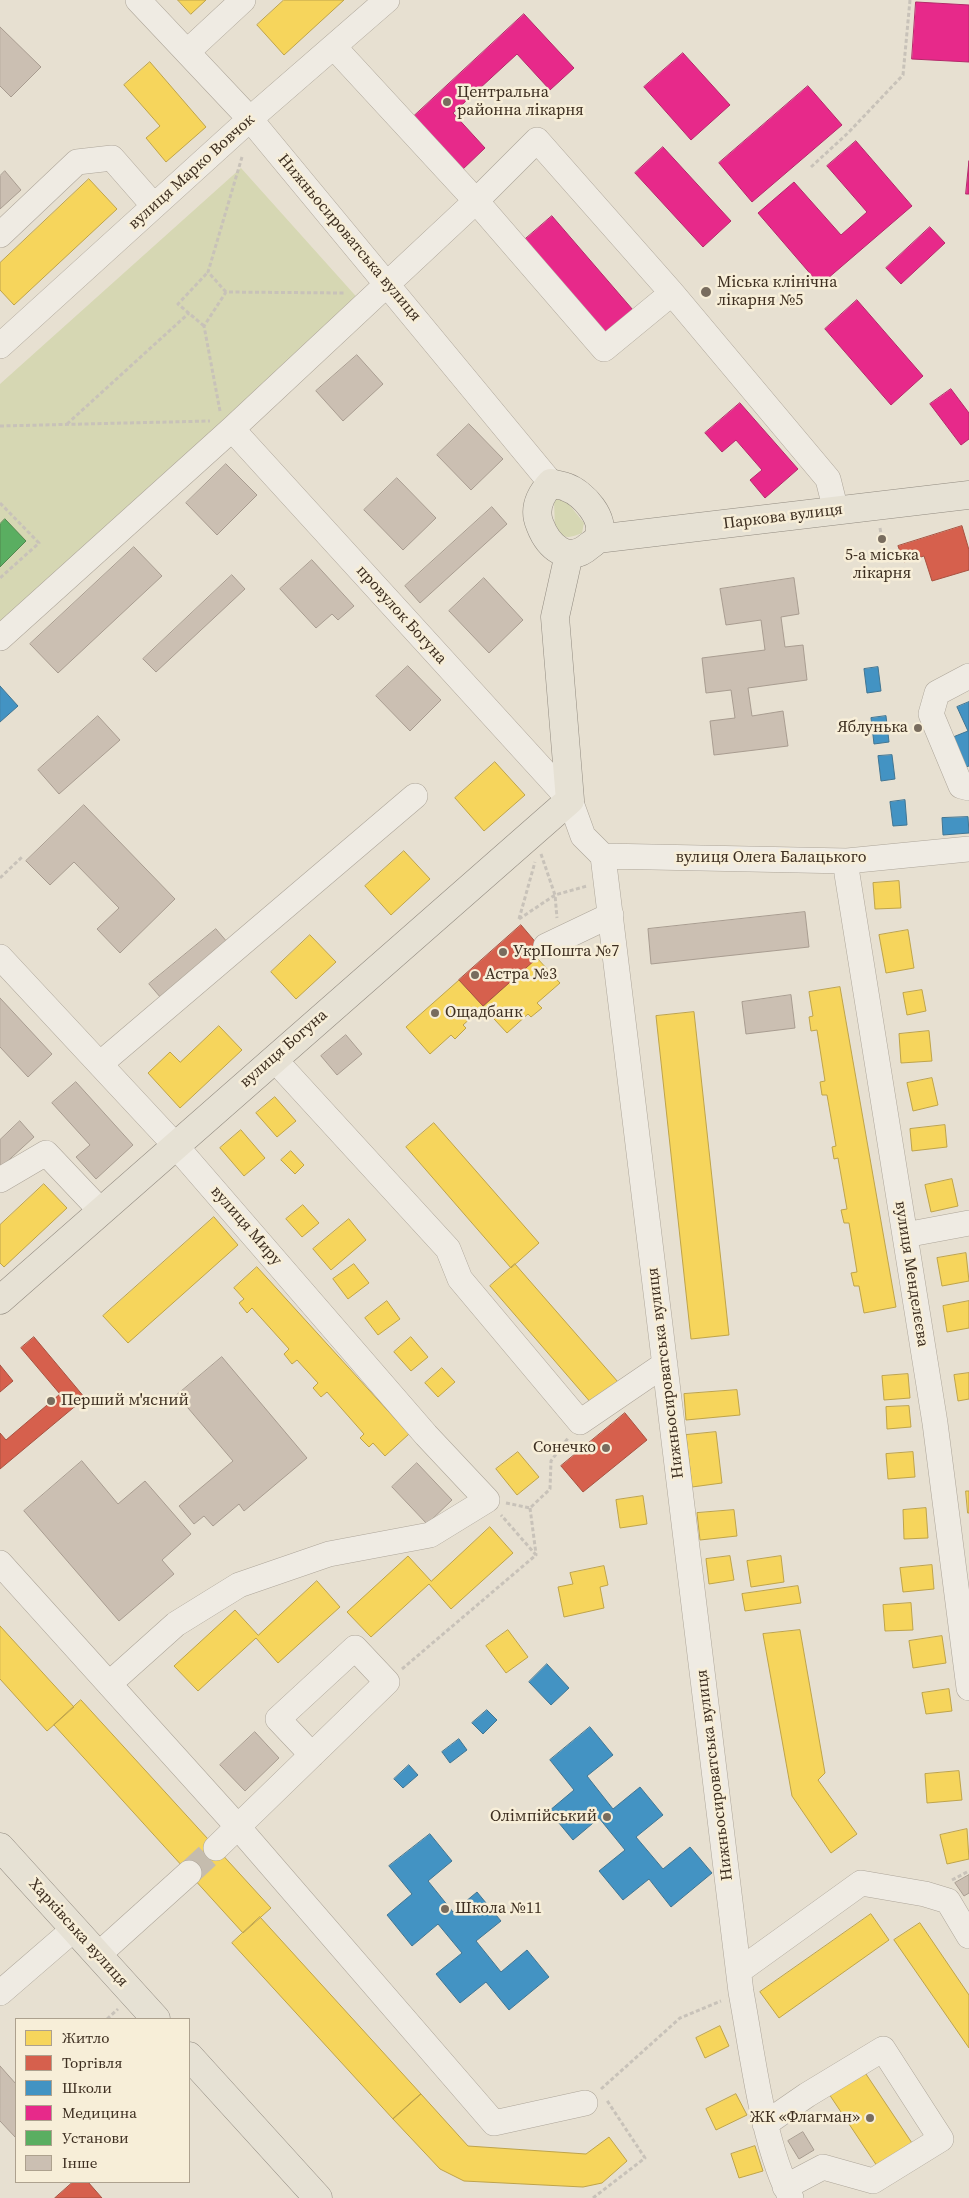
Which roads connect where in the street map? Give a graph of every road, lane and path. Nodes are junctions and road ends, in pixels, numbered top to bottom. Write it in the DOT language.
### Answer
graph roads {
  1 [pos="138,0"];
  2 [pos="244,0"];
  3 [pos="387,0"];
  4 [pos="910,0"];
  5 [pos="334,47"];
  6 [pos="187,52"];
  7 [pos="250,119"];
  8 [pos="242,157"];
  9 [pos="811,166"];
  10 [pos="476,201"];
  11 [pos="154,206"];
  12 [pos="0,235"];
  13 [pos="208,272"];
  14 [pos="388,284"];
  15 [pos="226,292"];
  16 [pos="346,293"];
  17 [pos="672,293"];
  18 [pos="189,314"];
  19 [pos="204,326"];
  20 [pos="0,346"];
  21 [pos="222,423"];
  22 [pos="66,424"];
  23 [pos="0,426"];
  24 [pos="551,483"];
  25 [pos="969,495"];
  26 [pos="0,503"];
  27 [pos="836,511"];
  28 [pos="597,539"];
  29 [pos="569,554"];
  30 [pos="0,578"];
  31 [pos="0,638"];
  32 [pos="969,676"];
  33 [pos="969,788"];
  34 [pos="415,796"];
  35 [pos="570,800"];
  36 [pos="969,849"];
  37 [pos="603,856"];
  38 [pos="22,857"];
  39 [pos="846,861"];
  40 [pos="0,878"];
  41 [pos="606,880"];
  42 [pos="555,895"];
  43 [pos="610,915"];
  44 [pos="546,946"];
  45 [pos="0,957"];
  46 [pos="274,1058"];
  47 [pos="100,1064"];
  48 [pos="174,1145"];
  49 [pos="0,1180"];
  50 [pos="101,1211"];
  51 [pos="969,1223"];
  52 [pos="905,1235"];
  53 [pos="0,1300"];
  54 [pos="665,1364"];
  55 [pos="580,1422"];
  56 [pos="487,1500"];
  57 [pos="530,1508"];
  58 [pos="536,1555"];
  59 [pos="0,1563"];
  60 [pos="387,1682"];
  61 [pos="109,1684"];
  62 [pos="969,1688"];
  63 [pos="312,1756"];
  64 [pos="238,1827"];
  65 [pos="0,1847"];
  66 [pos="216,1848"];
  67 [pos="188,1872"];
  68 [pos="74,1929"];
  69 [pos="969,1936"];
  70 [pos="98,1955"];
  71 [pos="740,1982"];
  72 [pos="0,1992"];
  73 [pos="155,2018"];
  74 [pos="190,2057"];
  75 [pos="593,2097"];
  76 [pos="765,2124"];
  77 [pos="788,2192"];
  78 [pos="318,2198"];
  79 [pos="593,2198"];
  1 -- 6 [label="street, Нижньосироватська вулиця"];
  2 -- 6 [label="street"];
  3 -- 5 [label="street, вулиця Марко Вовчок"];
  4 -- 9 [label="path"];
  5 -- 7 [label="street, вулиця Марко Вовчок"];
  5 -- 10 [label="street"];
  6 -- 7 [label="street, Нижньосироватська вулиця"];
  7 -- 11 [label="street, вулиця Марко Вовчок"];
  7 -- 14 [label="street, Нижньосироватська вулиця"];
  8 -- 13 [label="path"];
  10 -- 14 [label="street"];
  10 -- 17 [label="street"];
  10 -- 17 [label="street"];
  11 -- 12 [label="street"];
  11 -- 20 [label="street, вулиця Марко Вовчок"];
  13 -- 15 [label="path"];
  13 -- 18 [label="path"];
  14 -- 21 [label="street"];
  14 -- 24 [label="street, Нижньосироватська вулиця"];
  15 -- 16 [label="path"];
  15 -- 19 [label="path"];
  17 -- 27 [label="street"];
  18 -- 19 [label="path"];
  18 -- 22 [label="path"];
  19 -- 21 [label="path"];
  21 -- 22 [label="path"];
  21 -- 31 [label="street"];
  21 -- 35 [label="street, провулок Богуна"];
  22 -- 23 [label="path"];
  24 -- 28 [label="main road"];
  24 -- 29 [label="main road"];
  25 -- 27 [label="main road, Паркова вулиця"];
  26 -- 30 [label="path"];
  27 -- 28 [label="main road, Паркова вулиця"];
  28 -- 29 [label="main road"];
  29 -- 35 [label="main road"];
  32 -- 33 [label="street"];
  34 -- 47 [label="street"];
  35 -- 37 [label="street"];
  35 -- 46 [label="main road, вулиця Богуна"];
  36 -- 39 [label="street, вулиця Олега Балацького"];
  37 -- 39 [label="street, вулиця Олега Балацького"];
  37 -- 41 [label="street, Нижньосироватська вулиця"];
  38 -- 40 [label="path"];
  39 -- 52 [label="street, вулиця Менделєєва"];
  41 -- 42 [label="path"];
  41 -- 43 [label="street, Нижньосироватська вулиця"];
  42 -- 42 [label="path"];
  43 -- 44 [label="street"];
  43 -- 54 [label="street, Нижньосироватська вулиця"];
  45 -- 47 [label="street, вулиця Миру"];
  46 -- 48 [label="main road, вулиця Богуна"];
  46 -- 55 [label="street"];
  47 -- 48 [label="street, вулиця Миру"];
  48 -- 50 [label="main road, вулиця Богуна"];
  48 -- 56 [label="street, вулиця Миру"];
  49 -- 50 [label="street"];
  50 -- 53 [label="main road, вулиця Богуна"];
  51 -- 52 [label="street"];
  52 -- 62 [label="street, вулиця Менделєєва"];
  54 -- 55 [label="street"];
  54 -- 71 [label="street, Нижньосироватська вулиця"];
  55 -- 57 [label="path"];
  56 -- 57 [label="path"];
  56 -- 58 [label="path"];
  56 -- 61 [label="street"];
  57 -- 58 [label="path"];
  58 -- 60 [label="path"];
  59 -- 61 [label="street"];
  60 -- 63 [label="street"];
  60 -- 63 [label="street"];
  61 -- 64 [label="street"];
  63 -- 64 [label="street"];
  64 -- 66 [label="street"];
  64 -- 75 [label="street"];
  65 -- 68 [label="main road, Харківська вулиця"];
  67 -- 70 [label="street"];
  68 -- 70 [label="main road, Харківська вулиця"];
  68 -- 72 [label="street"];
  69 -- 71 [label="street"];
  70 -- 73 [label="main road, Харківська вулиця"];
  71 -- 75 [label="path"];
  71 -- 76 [label="street, Нижньосироватська вулиця"];
  74 -- 78 [label="main road"];
  75 -- 79 [label="path"];
  76 -- 77 [label="street, Нижньосироватська вулиця"];
  76 -- 77 [label="street"];
}
